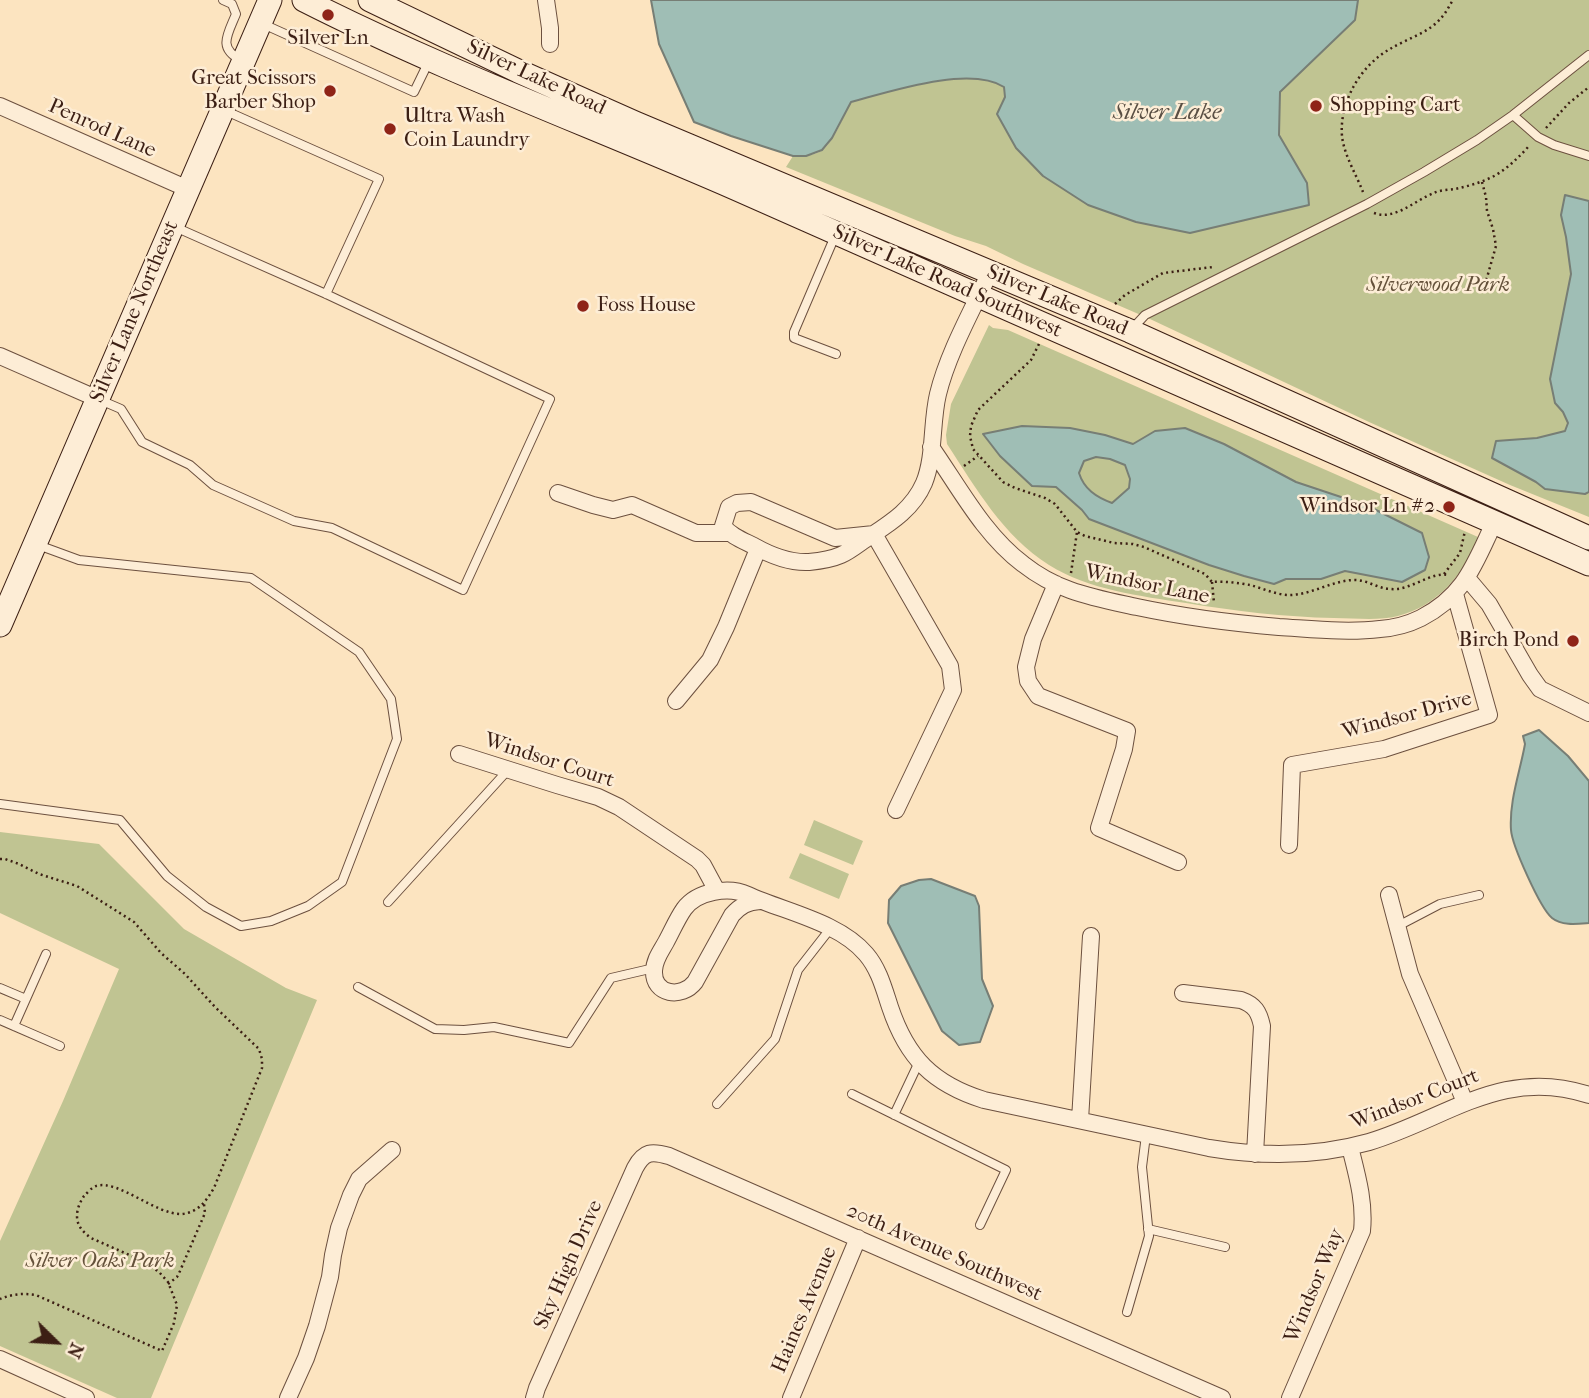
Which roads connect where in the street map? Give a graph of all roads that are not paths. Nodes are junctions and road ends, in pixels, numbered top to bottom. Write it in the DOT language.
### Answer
graph roads {
  1 [pos="223,0"];
  2 [pos="270,0"];
  3 [pos="304,0"];
  4 [pos="370,0"];
  5 [pos="546,0"];
  6 [pos="260,23"];
  7 [pos="550,44"];
  8 [pos="1589,55"];
  9 [pos="430,59"];
  10 [pos="244,61"];
  11 [pos="0,106"];
  12 [pos="223,109"];
  13 [pos="1513,115"];
  14 [pos="1589,156"];
  15 [pos="188,189"];
  16 [pos="173,226"];
  17 [pos="836,233"];
  18 [pos="990,272"];
  19 [pos="326,294"];
  20 [pos="979,296"];
  21 [pos="1130,331"];
  22 [pos="836,354"];
  23 [pos="0,356"];
  24 [pos="98,399"];
  25 [pos="931,447"];
  26 [pos="558,494"];
  27 [pos="1494,523"];
  28 [pos="729,533"];
  29 [pos="874,534"];
  30 [pos="1589,538"];
  31 [pos="35,544"];
  32 [pos="758,549"];
  33 [pos="1589,564"];
  34 [pos="1461,585"];
  35 [pos="1061,587"];
  36 [pos="2,614"];
  37 [pos="676,701"];
  38 [pos="1589,713"];
  39 [pos="459,754"];
  40 [pos="508,769"];
  41 [pos="0,804"];
  42 [pos="896,810"];
  43 [pos="1289,845"];
  44 [pos="1178,862"];
  45 [pos="717,891"];
  46 [pos="1389,895"];
  47 [pos="1479,895"];
  48 [pos="760,901"];
  49 [pos="388,902"];
  50 [pos="1396,927"];
  51 [pos="830,929"];
  52 [pos="1091,936"];
  53 [pos="46,954"];
  54 [pos="653,968"];
  55 [pos="358,987"];
  56 [pos="0,988"];
  57 [pos="1183,993"];
  58 [pos="26,999"];
  59 [pos="0,1020"];
  60 [pos="14,1026"];
  61 [pos="60,1046"];
  62 [pos="919,1062"];
  63 [pos="1588,1093"];
  64 [pos="852,1094"];
  65 [pos="1465,1102"];
  66 [pos="717,1104"];
  67 [pos="894,1115"];
  68 [pos="1080,1120"];
  69 [pos="1146,1135"];
  70 [pos="1350,1147"];
  71 [pos="392,1150"];
  72 [pos="647,1154"];
  73 [pos="1255,1154"];
  74 [pos="980,1225"];
  75 [pos="1148,1229"];
  76 [pos="858,1238"];
  77 [pos="1224,1247"];
  78 [pos="1127,1312"];
  79 [pos="0,1359"];
  80 [pos="86,1398"];
  81 [pos="289,1398"];
  82 [pos="534,1398"];
  83 [pos="791,1398"];
  84 [pos="1222,1398"];
  85 [pos="1290,1398"];
  1 -- 10 [label="lane"];
  2 -- 6 [label="main road, Silver Lane Northeast"];
  3 -- 9 [label="main road, Silver Lake Road Southwest"];
  4 -- 18 [label="main road, Silver Lake Road"];
  5 -- 7 [label="street"];
  6 -- 9 [label="lane"];
  6 -- 10 [label="main road, Silver Lane Northeast"];
  8 -- 13 [label="lane"];
  9 -- 17 [label="main road, Silver Lake Road Southwest"];
  10 -- 12 [label="main road, Silver Lane Northeast"];
  11 -- 15 [label="street, Penrod Lane"];
  12 -- 15 [label="main road, Silver Lane Northeast"];
  12 -- 19 [label="lane"];
  13 -- 14 [label="lane"];
  13 -- 21 [label="lane"];
  15 -- 16 [label="main road, Silver Lane Northeast"];
  16 -- 19 [label="lane"];
  16 -- 24 [label="main road, Silver Lane Northeast"];
  17 -- 20 [label="main road, Silver Lake Road Southwest"];
  17 -- 22 [label="lane"];
  18 -- 20 [label="street"];
  18 -- 21 [label="main road, Silver Lake Road"];
  19 -- 24 [label="lane"];
  20 -- 25 [label="street"];
  20 -- 27 [label="main road, Silver Lake Road Southwest"];
  21 -- 30 [label="main road, Silver Lake Road"];
  23 -- 24 [label="street"];
  24 -- 31 [label="main road, Silver Lane Northeast"];
  25 -- 29 [label="street"];
  25 -- 35 [label="street, Windsor Lane"];
  26 -- 28 [label="street"];
  27 -- 33 [label="main road, Silver Lake Road Southwest"];
  27 -- 34 [label="street, Windsor Lane"];
  28 -- 29 [label="street"];
  28 -- 32 [label="street"];
  29 -- 32 [label="street"];
  29 -- 42 [label="street"];
  31 -- 36 [label="main road, Silver Lane Northeast"];
  31 -- 41 [label="lane"];
  32 -- 37 [label="street"];
  34 -- 35 [label="street, Windsor Lane"];
  34 -- 38 [label="street"];
  34 -- 43 [label="street, Windsor Drive"];
  35 -- 44 [label="street"];
  39 -- 40 [label="street, Windsor Court"];
  40 -- 45 [label="street, Windsor Court"];
  40 -- 49 [label="lane"];
  45 -- 48 [label="street, Windsor Court"];
  45 -- 54 [label="street"];
  46 -- 50 [label="street"];
  47 -- 50 [label="lane"];
  48 -- 51 [label="street, Windsor Court"];
  48 -- 54 [label="street"];
  50 -- 65 [label="street"];
  51 -- 62 [label="street, Windsor Court"];
  51 -- 66 [label="lane"];
  52 -- 68 [label="street"];
  53 -- 58 [label="lane"];
  54 -- 55 [label="lane"];
  56 -- 58 [label="lane"];
  57 -- 73 [label="street"];
  58 -- 60 [label="lane"];
  59 -- 60 [label="lane"];
  60 -- 61 [label="lane"];
  62 -- 67 [label="lane"];
  62 -- 68 [label="street, Windsor Court"];
  63 -- 65 [label="street, Windsor Court"];
  64 -- 67 [label="lane"];
  65 -- 70 [label="street, Windsor Court"];
  67 -- 74 [label="lane"];
  68 -- 69 [label="street, Windsor Court"];
  69 -- 73 [label="street, Windsor Court"];
  69 -- 75 [label="lane"];
  70 -- 73 [label="street, Windsor Court"];
  70 -- 85 [label="street, Windsor Way"];
  71 -- 81 [label="street"];
  72 -- 76 [label="street, 20th Avenue Southwest"];
  72 -- 82 [label="street, Sky High Drive"];
  75 -- 77 [label="lane"];
  75 -- 78 [label="lane"];
  76 -- 83 [label="street, Haines Avenue"];
  76 -- 84 [label="street, 20th Avenue Southwest"];
  79 -- 80 [label="street"];
}
